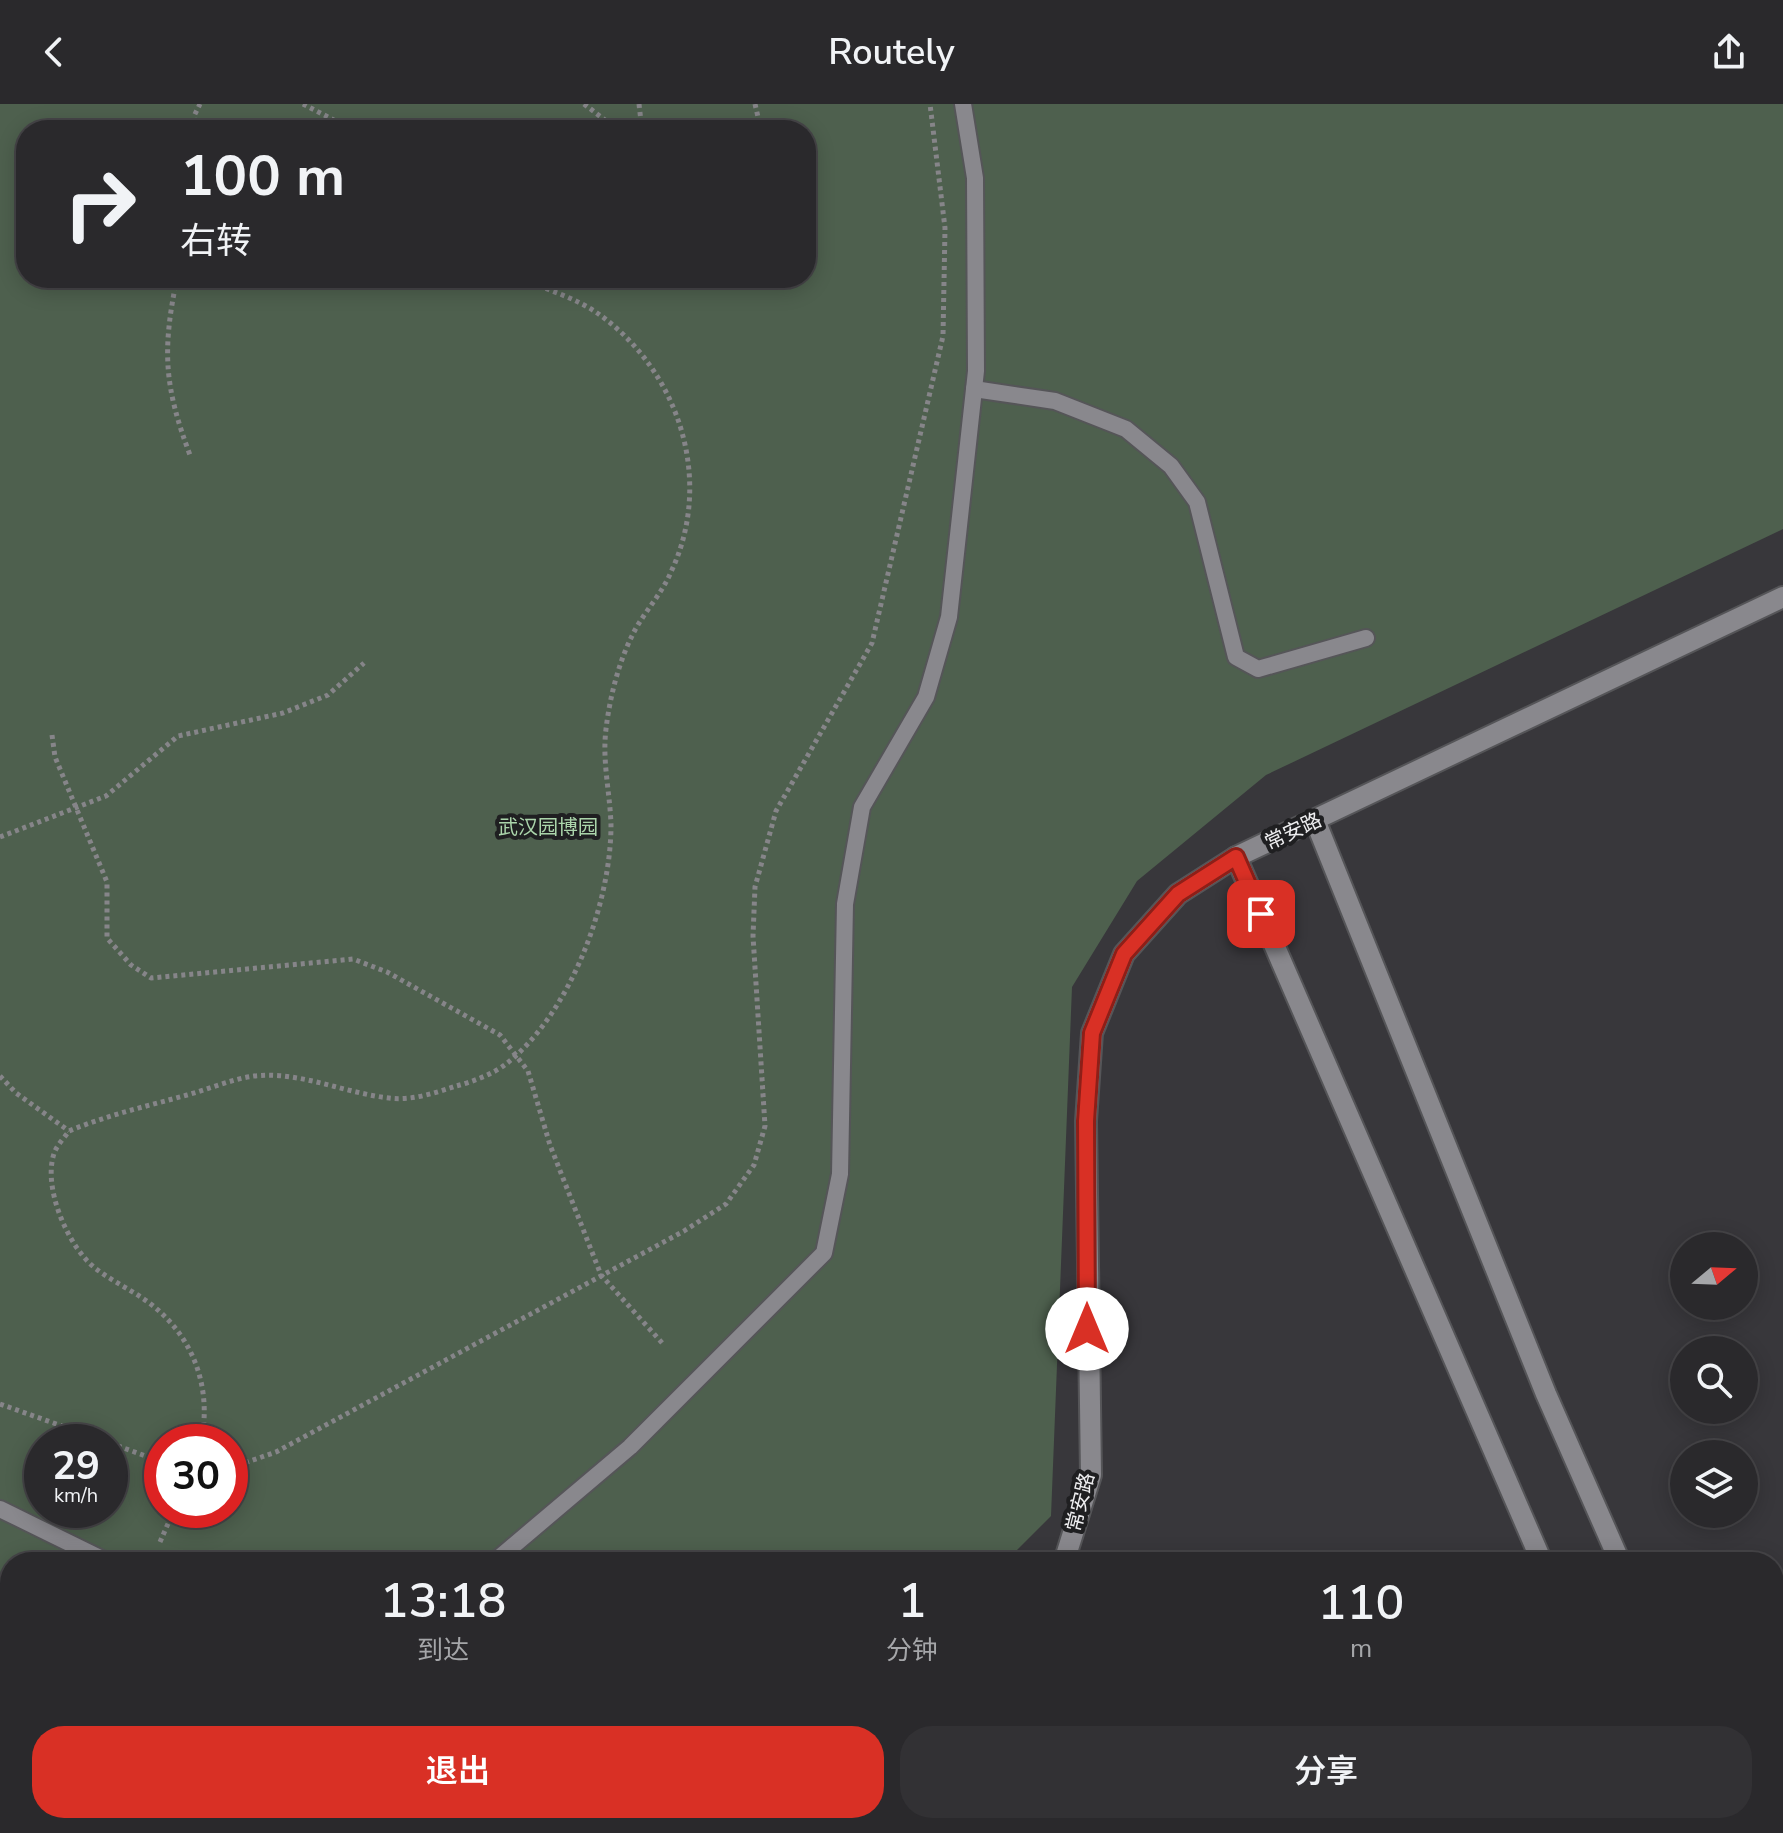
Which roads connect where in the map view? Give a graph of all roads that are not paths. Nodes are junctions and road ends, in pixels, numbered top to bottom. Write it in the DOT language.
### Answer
graph roads {
  1 [pos="963,104"];
  2 [pos="974,389"];
  3 [pos="1783,597"];
  4 [pos="1366,638"];
  5 [pos="1315,820"];
  6 [pos="1236,857"];
  7 [pos="0,1509"];
  8 [pos="88,1552"];
  9 [pos="506,1552"];
  10 [pos="1067,1552"];
  11 [pos="1538,1552"];
  12 [pos="1616,1552"];
  1 -- 2 [label="lane"];
  2 -- 4 [label="lane"];
  2 -- 9 [label="lane"];
  3 -- 5 [label="street, 常安路"];
  5 -- 6 [label="street, 常安路"];
  5 -- 12 [label="street"];
  6 -- 10 [label="street, 常安路"];
  6 -- 11 [label="street"];
  7 -- 8 [label="lane"];
}
